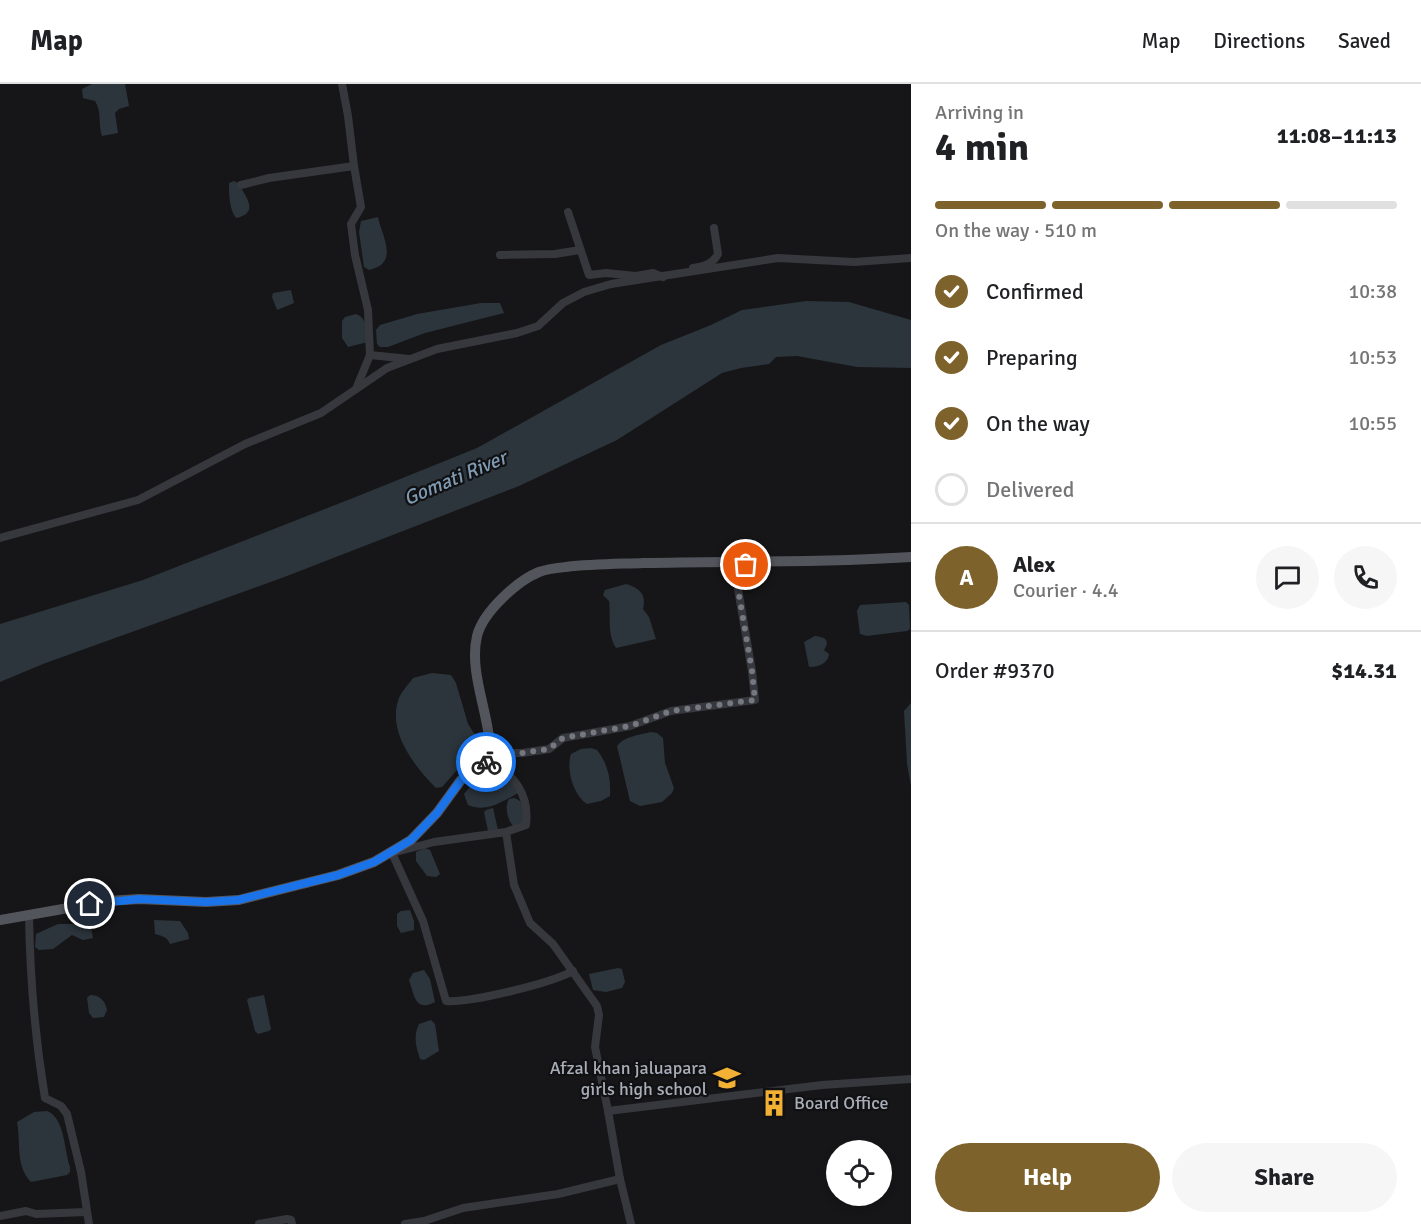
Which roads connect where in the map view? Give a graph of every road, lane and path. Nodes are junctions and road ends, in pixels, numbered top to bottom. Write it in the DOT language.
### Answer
graph roads {
  1 [pos="342,84"];
  2 [pos="354,166"];
  3 [pos="241,185"];
  4 [pos="568,212"];
  5 [pos="714,228"];
  6 [pos="580,250"];
  7 [pos="500,255"];
  8 [pos="911,258"];
  9 [pos="660,275"];
  10 [pos="370,355"];
  11 [pos="410,359"];
  12 [pos="355,390"];
  13 [pos="0,538"];
  14 [pos="911,557"];
  15 [pos="751,560"];
  16 [pos="490,756"];
  17 [pos="506,832"];
  18 [pos="392,853"];
  19 [pos="29,915"];
  20 [pos="0,920"];
  21 [pos="573,971"];
  22 [pos="911,1079"];
  23 [pos="608,1111"];
  24 [pos="620,1179"];
  25 [pos="86,1212"];
  26 [pos="0,1216"];
  27 [pos="89,1224"];
  28 [pos="258,1224"];
  29 [pos="292,1224"];
  30 [pos="405,1224"];
  31 [pos="631,1224"];
  1 -- 2 [label="street"];
  2 -- 3 [label="street"];
  2 -- 10 [label="street"];
  4 -- 6 [label="street"];
  5 -- 9 [label="street"];
  6 -- 7 [label="street"];
  6 -- 9 [label="street"];
  8 -- 9 [label="street"];
  9 -- 11 [label="street"];
  10 -- 11 [label="street"];
  10 -- 12 [label="street"];
  11 -- 12 [label="street"];
  12 -- 13 [label="street"];
  14 -- 15 [label="main road"];
  15 -- 16 [label="street"];
  15 -- 16 [label="main road"];
  16 -- 17 [label="street"];
  16 -- 18 [label="main road"];
  17 -- 18 [label="street"];
  17 -- 21 [label="street"];
  18 -- 19 [label="main road"];
  18 -- 21 [label="street"];
  19 -- 20 [label="main road"];
  19 -- 25 [label="street"];
  21 -- 23 [label="street"];
  22 -- 23 [label="street"];
  23 -- 24 [label="street"];
  24 -- 30 [label="street"];
  24 -- 31 [label="street"];
  25 -- 26 [label="street"];
  25 -- 27 [label="street"];
  28 -- 29 [label="street"];
}
